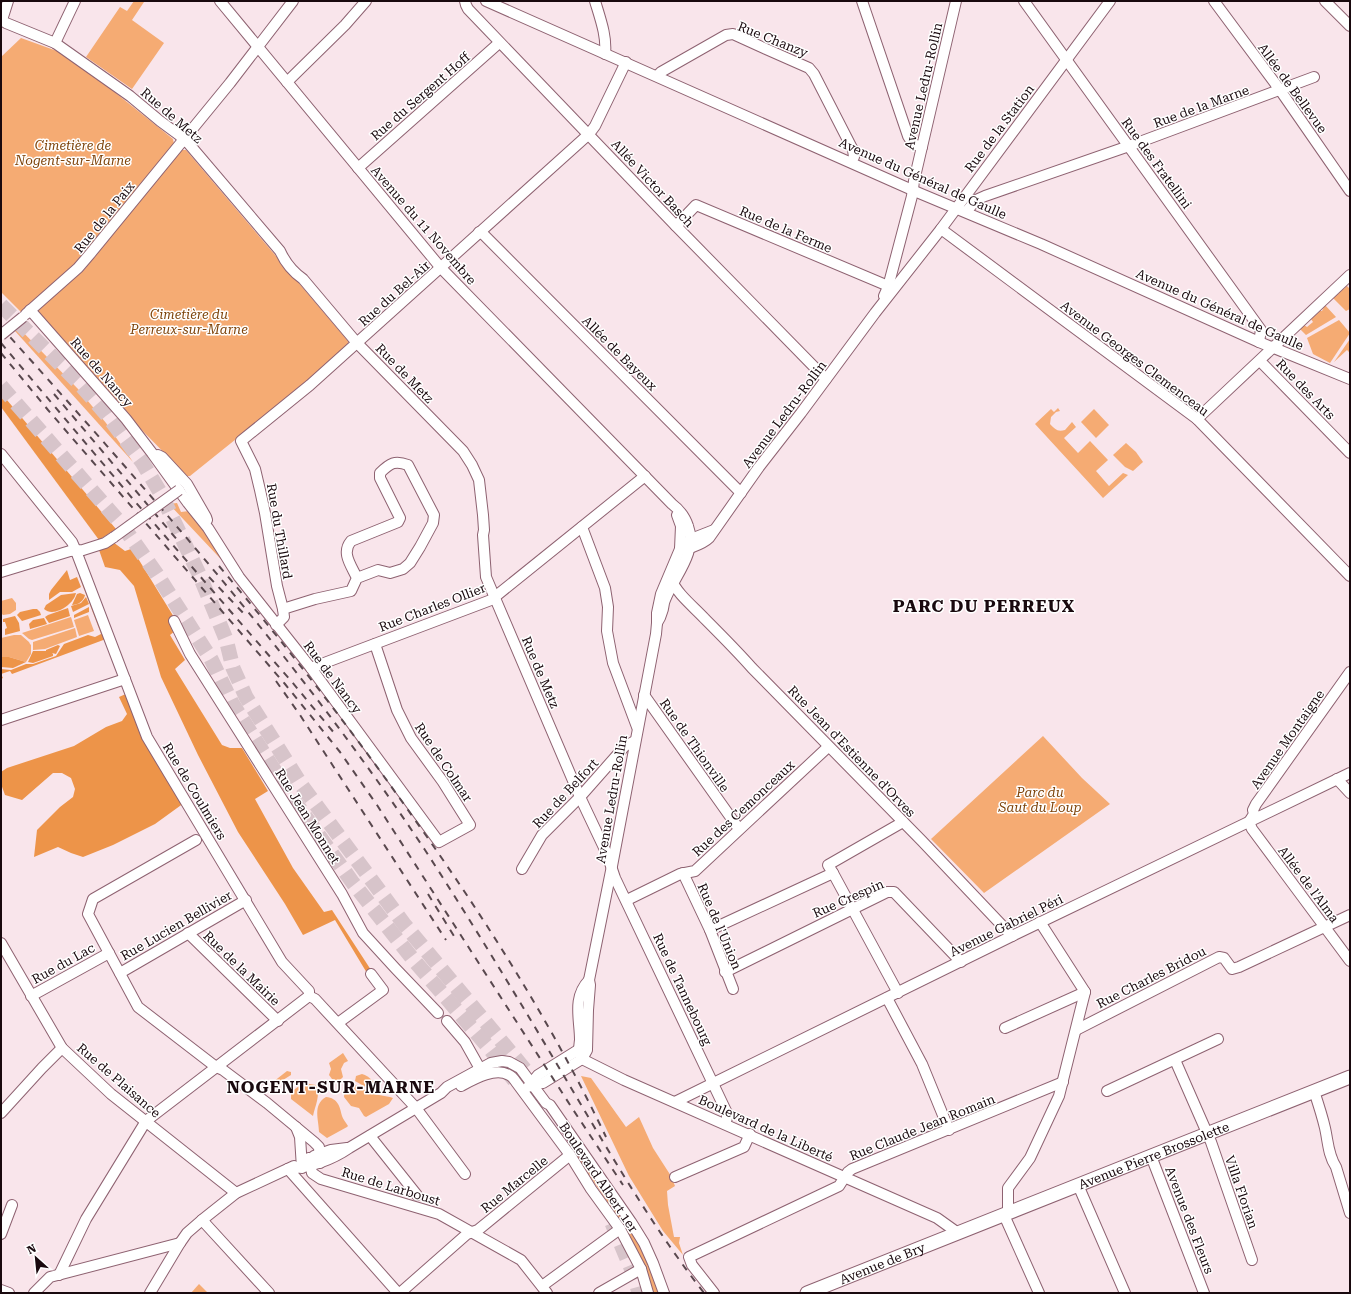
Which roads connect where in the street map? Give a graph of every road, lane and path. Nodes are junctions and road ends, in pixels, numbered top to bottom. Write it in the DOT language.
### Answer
graph roads {
  1 [pos="8,1"];
  2 [pos="75,1"];
  3 [pos="220,1"];
  4 [pos="293,1"];
  5 [pos="366,1"];
  6 [pos="465,1"];
  7 [pos="486,1"];
  8 [pos="595,1"];
  9 [pos="862,1"];
  10 [pos="956,1"];
  11 [pos="1024,1"];
  12 [pos="1110,1"];
  13 [pos="1214,1"];
  14 [pos="1325,1"];
  15 [pos="2,20"];
  16 [pos="1350,26"];
  17 [pos="54,42"];
  18 [pos="499,43"];
  19 [pos="257,46"];
  20 [pos="605,54"];
  21 [pos="1066,59"];
  22 [pos="626,62"];
  23 [pos="657,76"];
  24 [pos="1314,76"];
  25 [pos="287,82"];
  26 [pos="1280,90"];
  27 [pos="589,134"];
  28 [pos="184,139"];
  29 [pos="1129,146"];
  30 [pos="922,147"];
  31 [pos="851,162"];
  32 [pos="358,168"];
  33 [pos="973,184"];
  34 [pos="912,189"];
  35 [pos="1350,191"];
  36 [pos="985,196"];
  37 [pos="956,208"];
  38 [pos="966,212"];
  39 [pos="676,226"];
  40 [pos="941,229"];
  41 [pos="480,232"];
  42 [pos="441,268"];
  43 [pos="1350,275"];
  44 [pos="891,288"];
  45 [pos="27,313"];
  46 [pos="1,335"];
  47 [pos="1259,342"];
  48 [pos="357,343"];
  49 [pos="1273,348"];
  50 [pos="1260,360"];
  51 [pos="826,379"];
  52 [pos="1350,379"];
  53 [pos="1197,419"];
  54 [pos="241,441"];
  55 [pos="152,453"];
  56 [pos="1350,453"];
  57 [pos="1,454"];
  58 [pos="645,476"];
  59 [pos="179,490"];
  60 [pos="740,493"];
  61 [pos="672,504"];
  62 [pos="582,527"];
  63 [pos="208,528"];
  64 [pos="688,545"];
  65 [pos="76,551"];
  66 [pos="680,562"];
  67 [pos="1,572"];
  68 [pos="1350,576"];
  69 [pos="357,578"];
  70 [pos="673,584"];
  71 [pos="495,597"];
  72 [pos="283,609"];
  73 [pos="174,621"];
  74 [pos="657,623"];
  75 [pos="276,625"];
  76 [pos="375,644"];
  77 [pos="311,668"];
  78 [pos="1350,672"];
  79 [pos="125,679"];
  80 [pos="644,695"];
  81 [pos="1,720"];
  82 [pos="637,727"];
  83 [pos="635,741"];
  84 [pos="828,747"];
  85 [pos="1350,773"];
  86 [pos="1337,779"];
  87 [pos="1350,793"];
  88 [pos="580,797"];
  89 [pos="903,822"];
  90 [pos="1249,822"];
  91 [pos="739,829"];
  92 [pos="196,840"];
  93 [pos="439,842"];
  94 [pos="612,866"];
  95 [pos="522,869"];
  96 [pos="683,873"];
  97 [pos="833,873"];
  98 [pos="246,900"];
  99 [pos="627,900"];
  100 [pos="853,908"];
  101 [pos="1350,915"];
  102 [pos="1040,922"];
  103 [pos="1324,926"];
  104 [pos="710,930"];
  105 [pos="188,933"];
  106 [pos="1012,936"];
  107 [pos="1,943"];
  108 [pos="109,953"];
  109 [pos="1350,960"];
  110 [pos="962,962"];
  111 [pos="726,972"];
  112 [pos="120,974"];
  113 [pos="371,974"];
  114 [pos="586,983"];
  115 [pos="733,989"];
  116 [pos="1084,992"];
  117 [pos="898,993"];
  118 [pos="31,996"];
  119 [pos="309,996"];
  120 [pos="887,998"];
  121 [pos="438,1012"];
  122 [pos="278,1021"];
  123 [pos="447,1022"];
  124 [pos="338,1023"];
  125 [pos="1005,1028"];
  126 [pos="1076,1030"];
  127 [pos="1218,1039"];
  128 [pos="62,1048"];
  129 [pos="582,1053"];
  130 [pos="1175,1060"];
  131 [pos="216,1067"];
  132 [pos="482,1072"];
  133 [pos="1350,1077"];
  134 [pos="1063,1082"];
  135 [pos="544,1083"];
  136 [pos="713,1083"];
  137 [pos="532,1084"];
  138 [pos="524,1091"];
  139 [pos="1107,1091"];
  140 [pos="1314,1091"];
  141 [pos="675,1102"];
  142 [pos="550,1105"];
  143 [pos="2,1108"];
  144 [pos="416,1108"];
  145 [pos="146,1121"];
  146 [pos="726,1124"];
  147 [pos="296,1127"];
  148 [pos="949,1130"];
  149 [pos="750,1134"];
  150 [pos="1207,1134"];
  151 [pos="370,1136"];
  152 [pos="570,1155"];
  153 [pos="1151,1156"];
  154 [pos="320,1158"];
  155 [pos="305,1164"];
  156 [pos="288,1169"];
  157 [pos="465,1174"];
  158 [pos="675,1177"];
  159 [pos="845,1177"];
  160 [pos="1078,1185"];
  161 [pos="236,1193"];
  162 [pos="417,1195"];
  163 [pos="12,1205"];
  164 [pos="1350,1213"];
  165 [pos="1006,1214"];
  166 [pos="202,1220"];
  167 [pos="620,1229"];
  168 [pos="472,1232"];
  169 [pos="958,1233"];
  170 [pos="1,1234"];
  171 [pos="180,1243"];
  172 [pos="158,1249"];
  173 [pos="1252,1260"];
  174 [pos="167,1264"];
  175 [pos="641,1269"];
  176 [pos="58,1275"];
  177 [pos="1,1290"];
  178 [pos="545,1290"];
  179 [pos="262,1291"];
  180 [pos="9,1293"];
  181 [pos="34,1293"];
  182 [pos="150,1293"];
  183 [pos="399,1293"];
  184 [pos="599,1293"];
  185 [pos="648,1293"];
  186 [pos="664,1293"];
  187 [pos="714,1293"];
  188 [pos="807,1293"];
  189 [pos="1040,1293"];
  190 [pos="1125,1293"];
  191 [pos="1204,1293"];
  1 -- 15 [label="street"];
  2 -- 17 [label="street"];
  3 -- 19 [label="street, Avenue du 11 Novembre"];
  4 -- 19 [label="street, Rue de la Paix"];
  5 -- 25 [label="street"];
  6 -- 18 [label="street, Allée Victor Basch"];
  7 -- 20 [label="street, Avenue du Général de Gaulle"];
  8 -- 20 [label="street"];
  9 -- 30 [label="street"];
  10 -- 30 [label="street, Avenue Ledru-Rollin"];
  11 -- 21 [label="street, Rue des Fratellini"];
  12 -- 21 [label="street, Rue de la Station"];
  13 -- 26 [label="street, Allée de Bellevue"];
  14 -- 16 [label="street"];
  15 -- 17 [label="street, Rue de Metz"];
  17 -- 28 [label="street, Rue de Metz"];
  18 -- 27 [label="street, Allée Victor Basch"];
  18 -- 32 [label="street, Rue du Sergent Hoff"];
  19 -- 25 [label="street, Avenue du 11 Novembre"];
  19 -- 28 [label="street, Rue de la Paix"];
  20 -- 22 [label="street, Avenue du Général de Gaulle"];
  21 -- 29 [label="street, Rue des Fratellini"];
  21 -- 33 [label="street, Rue de la Station"];
  22 -- 23 [label="street, Avenue du Général de Gaulle"];
  22 -- 27 [label="street, Rue du Bel-Air"];
  23 -- 31 [label="street, Avenue du Général de Gaulle"];
  23 -- 31 [label="street, Rue Chanzy"];
  24 -- 26 [label="street, Rue de la Marne"];
  25 -- 32 [label="street, Avenue du 11 Novembre"];
  26 -- 29 [label="street, Rue de la Marne"];
  26 -- 35 [label="street, Allée de Bellevue"];
  27 -- 39 [label="street, Allée Victor Basch"];
  27 -- 41 [label="street, Rue du Bel-Air"];
  28 -- 45 [label="street, Rue de la Paix"];
  28 -- 48 [label="street, Rue de Metz"];
  29 -- 36 [label="street, Rue de la Marne"];
  29 -- 47 [label="street, Rue des Fratellini"];
  30 -- 34 [label="street, Avenue Ledru-Rollin"];
  31 -- 34 [label="street, Avenue du Général de Gaulle"];
  32 -- 42 [label="street, Avenue du 11 Novembre"];
  33 -- 36 [label="street"];
  33 -- 37 [label="street, Rue de la Station"];
  34 -- 37 [label="street, Avenue du Général de Gaulle"];
  34 -- 44 [label="street, Avenue Ledru-Rollin"];
  36 -- 38 [label="street, Rue de la Marne"];
  37 -- 38 [label="street, Avenue du Général de Gaulle"];
  37 -- 40 [label="street, Rue de la Station"];
  38 -- 47 [label="street, Avenue du Général de Gaulle"];
  39 -- 44 [label="street, Rue de la Ferme"];
  39 -- 51 [label="street, Allée Victor Basch"];
  40 -- 44 [label="street, Rue de la Station"];
  40 -- 53 [label="street, Avenue Georges Clemenceau"];
  41 -- 42 [label="street, Rue du Bel-Air"];
  41 -- 60 [label="street, Allée de Bayeux"];
  42 -- 48 [label="street, Rue du Bel-Air"];
  42 -- 58 [label="street, Avenue du 11 Novembre"];
  43 -- 49 [label="street"];
  44 -- 51 [label="street, Avenue Ledru-Rollin"];
  45 -- 46 [label="street, Rue de la Paix, bridge"];
  45 -- 55 [label="street, Rue de Nancy"];
  47 -- 49 [label="street, Avenue du Général de Gaulle"];
  48 -- 54 [label="street, Rue du Bel-Air"];
  48 -- 71 [label="street, Rue de Metz"];
  49 -- 50 [label="street"];
  49 -- 52 [label="street, Avenue du Général de Gaulle"];
  50 -- 53 [label="street"];
  50 -- 56 [label="street, Rue des Arts"];
  51 -- 60 [label="street, Avenue Ledru-Rollin"];
  53 -- 68 [label="street, Avenue Georges Clemenceau"];
  54 -- 72 [label="street, Rue du Thillard"];
  55 -- 59 [label="street, Rue de Nancy"];
  55 -- 63 [label="street, Rue de Nancy"];
  57 -- 65 [label="street, Rue de Coulmiers"];
  58 -- 61 [label="street, Avenue du 11 Novembre"];
  58 -- 62 [label="street, Rue Charles Ollier"];
  59 -- 63 [label="street, Rue de Nancy"];
  59 -- 65 [label="street, bridge"];
  60 -- 64 [label="street, Avenue Ledru-Rollin"];
  61 -- 64 [label="street, Avenue du 11 Novembre"];
  61 -- 64 [label="street, Avenue du 11 Novembre"];
  62 -- 71 [label="street, Rue Charles Ollier"];
  62 -- 82 [label="street"];
  63 -- 75 [label="street, Rue de Nancy"];
  64 -- 66 [label="street, Avenue Ledru-Rollin"];
  64 -- 66 [label="street, Avenue Ledru-Rollin"];
  65 -- 67 [label="street"];
  65 -- 79 [label="street, Rue de Coulmiers"];
  66 -- 70 [label="street, Avenue Ledru-Rollin"];
  66 -- 74 [label="street, Avenue Ledru-Rollin"];
  69 -- 69 [label="street"];
  69 -- 72 [label="street"];
  70 -- 74 [label="street, Avenue Ledru-Rollin"];
  70 -- 84 [label="street, Rue Jean d'Estienne d'Orves"];
  71 -- 76 [label="street, Rue Charles Ollier"];
  71 -- 88 [label="street, Rue de Metz"];
  72 -- 75 [label="street"];
  73 -- 121 [label="street, Rue Jean Monnet"];
  74 -- 80 [label="street, Avenue Ledru-Rollin"];
  75 -- 77 [label="street, Rue de Nancy"];
  76 -- 77 [label="street, Rue Charles Ollier"];
  76 -- 93 [label="street, Rue de Colmar"];
  77 -- 93 [label="street, Rue de Nancy"];
  78 -- 90 [label="street, Avenue Montaigne"];
  79 -- 81 [label="street"];
  79 -- 98 [label="street, Rue de Coulmiers"];
  80 -- 82 [label="street, Avenue Ledru-Rollin"];
  80 -- 91 [label="street, Rue de Thionville"];
  82 -- 83 [label="street, Avenue Ledru-Rollin"];
  83 -- 88 [label="street, Rue de Belfort"];
  83 -- 94 [label="street, Avenue Ledru-Rollin"];
  84 -- 89 [label="street, Rue Jean d'Estienne d'Orves"];
  84 -- 91 [label="street, Rue des Cemonceaux"];
  85 -- 86 [label="street, Avenue Gabriel Péri"];
  86 -- 87 [label="street"];
  86 -- 90 [label="street, Avenue Gabriel Péri"];
  88 -- 94 [label="street, Rue de Metz"];
  88 -- 95 [label="street, Rue de Belfort"];
  89 -- 97 [label="street"];
  89 -- 106 [label="street, Rue Jean d'Estienne d'Orves"];
  90 -- 102 [label="street, Avenue Gabriel Péri"];
  90 -- 103 [label="street, Allée de l'Alma"];
  91 -- 96 [label="street, Rue des Cemonceaux"];
  92 -- 108 [label="street"];
  94 -- 99 [label="street, Rue de Tannebourg"];
  94 -- 114 [label="street, Avenue Ledru-Rollin"];
  96 -- 99 [label="street, Rue des Cemonceaux"];
  96 -- 104 [label="street, Rue de l'Union"];
  97 -- 100 [label="street"];
  97 -- 104 [label="street"];
  98 -- 105 [label="street, Rue Lucien Bellivier"];
  98 -- 119 [label="street, Rue de Coulmiers"];
  99 -- 136 [label="street, Rue de Tannebourg"];
  100 -- 110 [label="street, Rue Crespin"];
  100 -- 111 [label="street, Rue Crespin"];
  100 -- 117 [label="street"];
  101 -- 103 [label="street"];
  102 -- 106 [label="street, Avenue Gabriel Péri"];
  102 -- 116 [label="street"];
  103 -- 109 [label="street, Allée de l'Alma"];
  103 -- 126 [label="street, Rue Charles Bridou"];
  104 -- 111 [label="street, Rue de l'Union"];
  105 -- 112 [label="street, Rue Lucien Bellivier"];
  105 -- 122 [label="street, Rue de la Mairie"];
  106 -- 110 [label="street, Avenue Gabriel Péri"];
  107 -- 118 [label="street, Rue de Plaisance"];
  108 -- 112 [label="street"];
  108 -- 118 [label="street, Rue du Lac"];
  110 -- 117 [label="street, Avenue Gabriel Péri"];
  111 -- 115 [label="street, Rue de l'Union"];
  112 -- 131 [label="street"];
  113 -- 124 [label="street"];
  114 -- 129 [label="street, Avenue Ledru-Rollin"];
  114 -- 129 [label="street, Avenue Ledru-Rollin"];
  116 -- 125 [label="street"];
  116 -- 126 [label="street"];
  117 -- 120 [label="street, Avenue Gabriel Péri"];
  118 -- 128 [label="street, Rue de Plaisance"];
  119 -- 122 [label="street"];
  119 -- 124 [label="street, Rue de Coulmiers"];
  120 -- 136 [label="street, Avenue Gabriel Péri"];
  120 -- 148 [label="street"];
  122 -- 131 [label="street"];
  123 -- 132 [label="street"];
  124 -- 144 [label="street, Rue de Coulmiers"];
  126 -- 134 [label="street"];
  127 -- 130 [label="street"];
  128 -- 143 [label="street"];
  128 -- 145 [label="street, Rue de Plaisance"];
  129 -- 135 [label="street"];
  129 -- 137 [label="street"];
  129 -- 141 [label="street, Boulevard de la Liberté"];
  130 -- 139 [label="street"];
  130 -- 150 [label="street, Villa Florian"];
  131 -- 145 [label="street"];
  131 -- 147 [label="street"];
  132 -- 137 [label="street, Boulevard Albert 1er"];
  132 -- 138 [label="street, Boulevard Albert 1er"];
  132 -- 144 [label="street"];
  133 -- 140 [label="main road, Avenue Pierre Brossolette"];
  134 -- 148 [label="street, Rue Claude Jean Romain"];
  134 -- 165 [label="street"];
  135 -- 137 [label="street"];
  135 -- 142 [label="street, Boulevard Albert 1er"];
  136 -- 141 [label="street, Avenue Gabriel Péri"];
  136 -- 146 [label="street, Rue de Tannebourg"];
  137 -- 138 [label="street"];
  137 -- 142 [label="street, Boulevard Albert 1er"];
  138 -- 152 [label="street, Boulevard Albert 1er"];
  140 -- 150 [label="main road, Avenue Pierre Brossolette"];
  140 -- 164 [label="street"];
  141 -- 146 [label="street, Boulevard de la Liberté"];
  142 -- 186 [label="street, Boulevard Albert 1er"];
  144 -- 151 [label="street"];
  144 -- 157 [label="street, Rue de Coulmiers"];
  145 -- 161 [label="street, Rue de Plaisance"];
  145 -- 176 [label="street"];
  146 -- 149 [label="street, Boulevard de la Liberté"];
  147 -- 154 [label="street"];
  147 -- 155 [label="street"];
  148 -- 159 [label="street, Rue Claude Jean Romain"];
  149 -- 158 [label="street"];
  149 -- 159 [label="street, Boulevard de la Liberté"];
  150 -- 153 [label="main road, Avenue Pierre Brossolette"];
  150 -- 173 [label="street, Villa Florian"];
  151 -- 154 [label="street"];
  151 -- 162 [label="street"];
  152 -- 167 [label="street, Boulevard Albert 1er"];
  152 -- 168 [label="street, Rue Marcelle"];
  153 -- 160 [label="main road, Avenue Pierre Brossolette"];
  153 -- 191 [label="street, Avenue des Fleurs"];
  154 -- 155 [label="street"];
  155 -- 156 [label="street"];
  155 -- 168 [label="street, Rue de Larboust"];
  156 -- 161 [label="street"];
  156 -- 183 [label="street"];
  159 -- 169 [label="street, Boulevard de la Liberté"];
  159 -- 187 [label="street, Rue Claude Jean Romain"];
  160 -- 165 [label="main road, Avenue Pierre Brossolette"];
  160 -- 190 [label="street"];
  161 -- 166 [label="street"];
  163 -- 170 [label="street"];
  165 -- 169 [label="main road, Avenue Pierre Brossolette"];
  165 -- 189 [label="street"];
  166 -- 171 [label="street"];
  166 -- 179 [label="street"];
  167 -- 175 [label="street, Boulevard Albert 1er"];
  167 -- 178 [label="street"];
  168 -- 178 [label="street, Rue de Larboust"];
  168 -- 183 [label="street, Rue Marcelle"];
  169 -- 188 [label="main road, Avenue de Bry"];
  171 -- 172 [label="street"];
  171 -- 174 [label="street"];
  172 -- 174 [label="street"];
  172 -- 176 [label="street"];
  174 -- 182 [label="street"];
  175 -- 184 [label="street"];
  175 -- 185 [label="street, Boulevard Albert 1er"];
  176 -- 181 [label="street"];
  177 -- 180 [label="street"];
}
